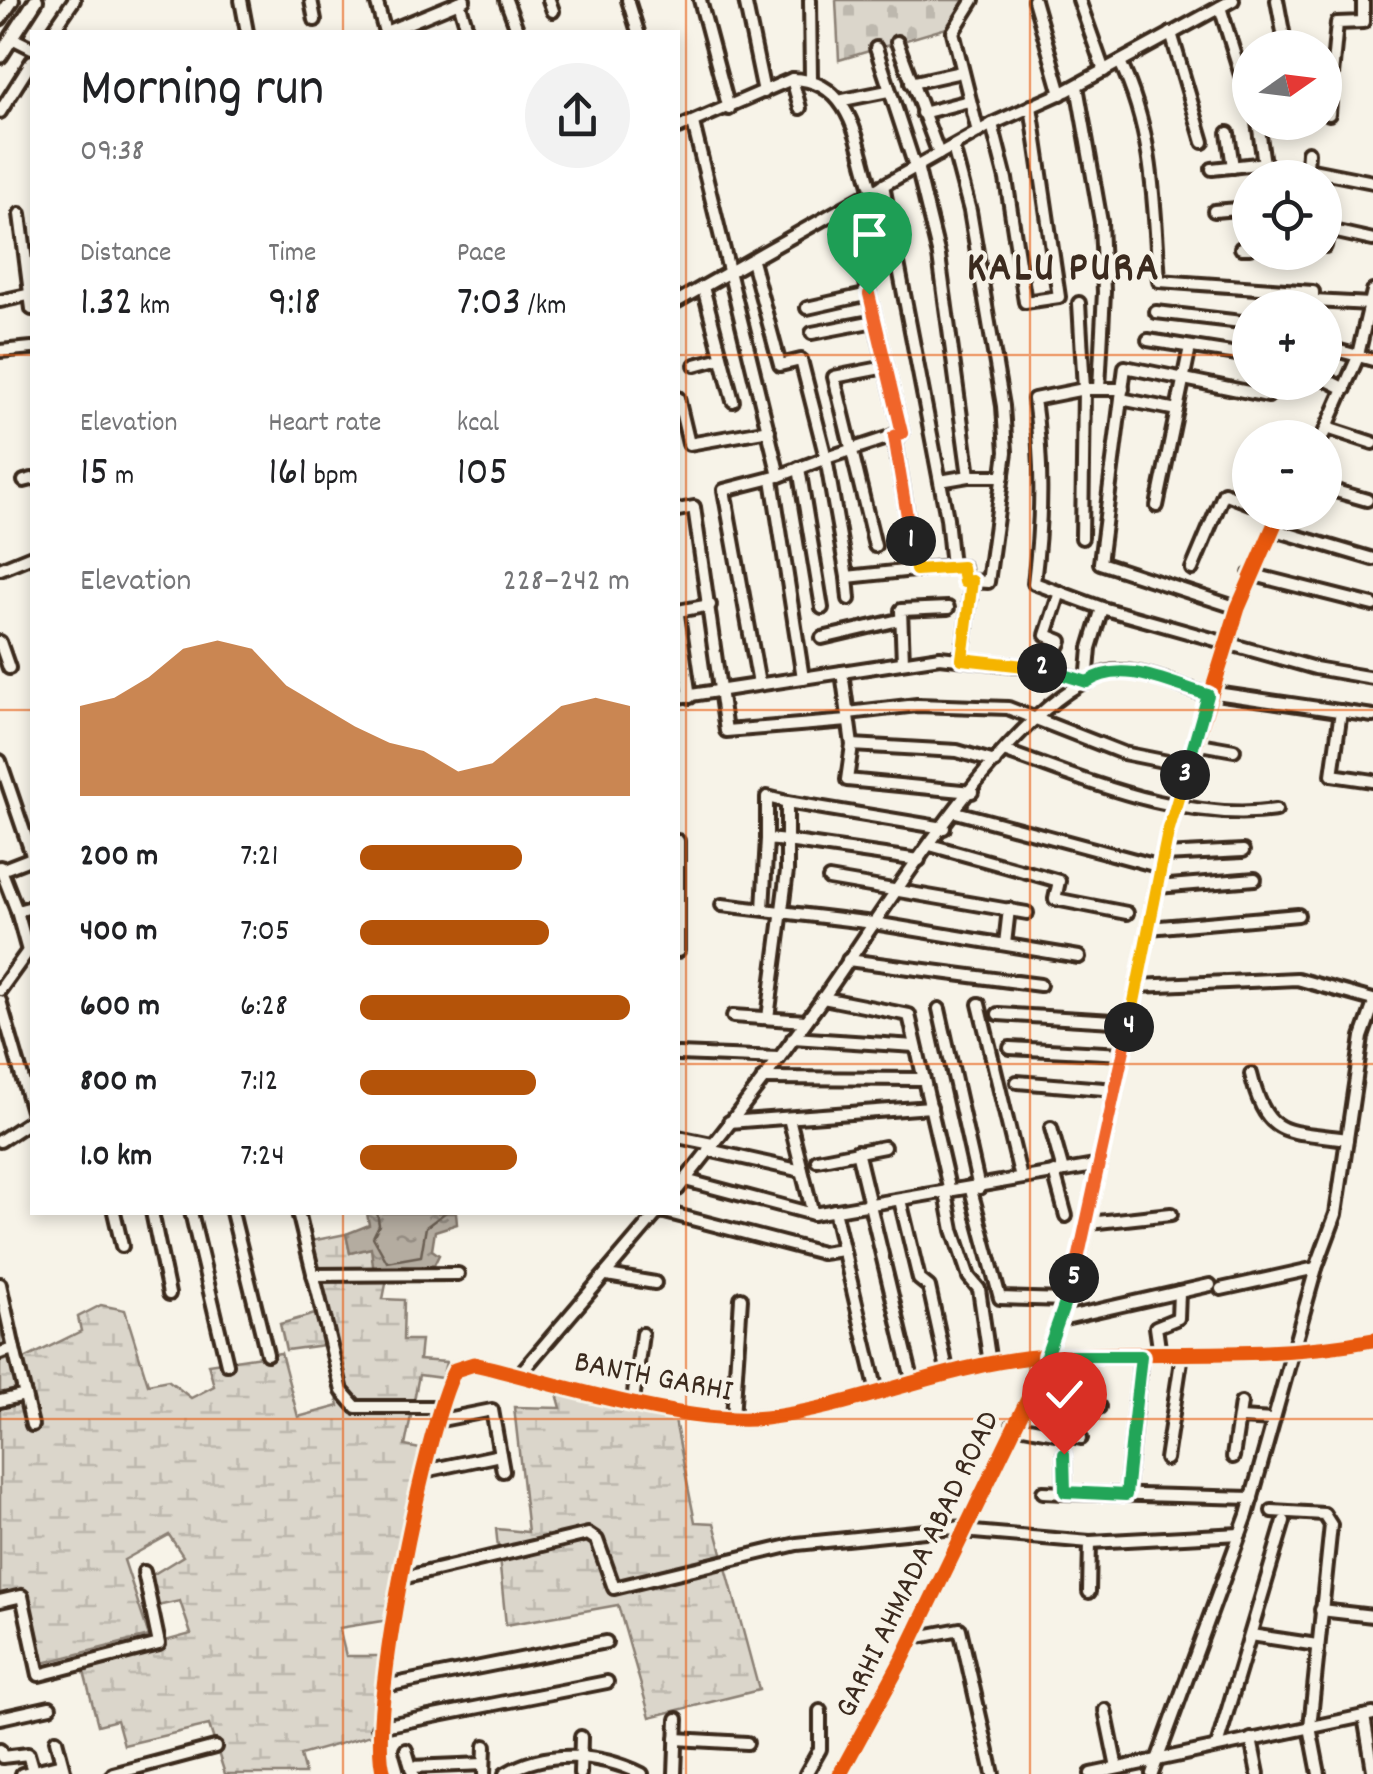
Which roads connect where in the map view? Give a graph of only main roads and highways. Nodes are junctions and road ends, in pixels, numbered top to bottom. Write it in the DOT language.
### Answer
graph roads {
  1 [pos="12,0"];
  2 [pos="36,0"];
  3 [pos="0,18"];
  4 [pos="0,56"];
  1 -- 3 [label="main road"];
  2 -- 4 [label="main road"];
}
